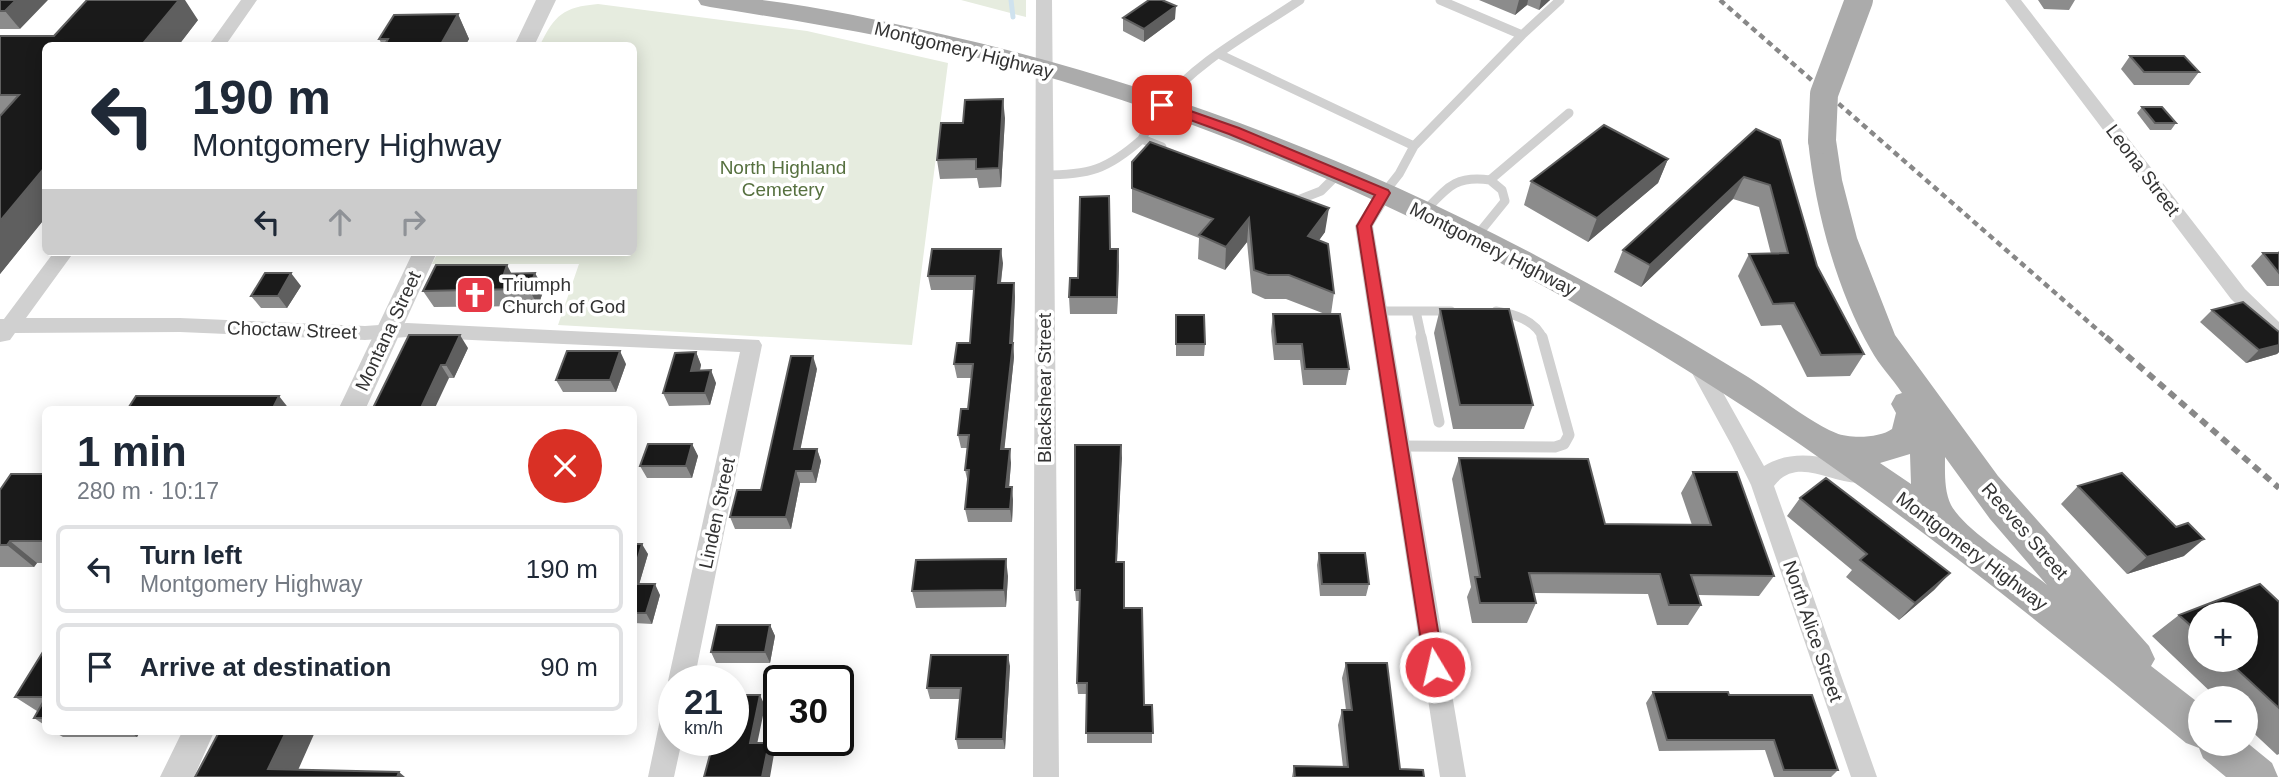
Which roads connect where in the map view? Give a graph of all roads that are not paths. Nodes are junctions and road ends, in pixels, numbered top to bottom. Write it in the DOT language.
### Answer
graph roads {
  1 [pos="249,0"];
  2 [pos="546,0"];
  3 [pos="710,0"];
  4 [pos="1044,0"];
  5 [pos="1300,0"];
  6 [pos="1440,0"];
  7 [pos="1560,0"];
  8 [pos="1859,0"];
  9 [pos="2013,0"];
  10 [pos="1522,35"];
  11 [pos="219,42"];
  12 [pos="526,42"];
  13 [pos="1220,55"];
  14 [pos="1043,67"];
  15 [pos="1162,105"];
  16 [pos="1569,113"];
  17 [pos="1142,139"];
  18 [pos="1414,146"];
  19 [pos="1168,149"];
  20 [pos="1340,173"];
  21 [pos="1043,175"];
  22 [pos="1490,180"];
  23 [pos="1384,193"];
  24 [pos="1285,195"];
  25 [pos="1424,212"];
  26 [pos="1475,238"];
  27 [pos="61,256"];
  28 [pos="423,256"];
  29 [pos="1377,311"];
  30 [pos="1416,311"];
  31 [pos="1465,311"];
  32 [pos="1489,311"];
  33 [pos="3,331"];
  34 [pos="387,331"];
  35 [pos="2279,334"];
  36 [pos="752,345"];
  37 [pos="1884,345"];
  38 [pos="1696,361"];
  39 [pos="353,406"];
  40 [pos="1913,412"];
  41 [pos="1439,422"];
  42 [pos="1952,444"];
  43 [pos="1399,446"];
  44 [pos="1831,448"];
  45 [pos="1871,477"];
  46 [pos="1762,485"];
  47 [pos="1916,500"];
  48 [pos="684,665"];
  49 [pos="2188,720"];
  50 [pos="197,735"];
  51 [pos="665,756"];
  52 [pos="2232,756"];
  53 [pos="177,777"];
  54 [pos="661,777"];
  55 [pos="1046,777"];
  56 [pos="1452,777"];
  57 [pos="1864,777"];
  58 [pos="2257,777"];
  1 -- 11 [label="street"];
  2 -- 12 [label="street"];
  3 -- 14 [label="main road, Montgomery Highway"];
  4 -- 14 [label="street, Blackshear Street"];
  5 -- 13 [label="lane"];
  6 -- 10 [label="lane"];
  7 -- 10 [label="lane"];
  8 -- 37 [label="main road, Reeves Street, bridge"];
  9 -- 35 [label="street, Leona Street"];
  10 -- 18 [label="lane"];
  13 -- 15 [label="lane"];
  13 -- 18 [label="lane"];
  14 -- 15 [label="main road, Montgomery Highway"];
  14 -- 21 [label="street, Blackshear Street"];
  15 -- 17 [label="lane"];
  15 -- 20 [label="main road, Montgomery Highway"];
  16 -- 22 [label="lane"];
  17 -- 19 [label="lane"];
  17 -- 21 [label="lane"];
  18 -- 23 [label="lane"];
  20 -- 23 [label="main road, Montgomery Highway"];
  20 -- 24 [label="lane"];
  21 -- 55 [label="street, Blackshear Street"];
  22 -- 25 [label="lane"];
  22 -- 26 [label="lane"];
  23 -- 25 [label="main road, Montgomery Highway"];
  23 -- 29 [label="street"];
  25 -- 26 [label="main road, Montgomery Highway"];
  26 -- 38 [label="main road, Montgomery Highway"];
  27 -- 33 [label="street"];
  28 -- 34 [label="street, Montana Street"];
  29 -- 30 [label="lane"];
  29 -- 43 [label="street"];
  30 -- 31 [label="lane"];
  30 -- 41 [label="lane"];
  32 -- 43 [label="lane"];
  33 -- 34 [label="street, Choctaw Street"];
  34 -- 36 [label="street, Choctaw Street"];
  34 -- 39 [label="street, Montana Street"];
  36 -- 48 [label="street, Linden Street"];
  37 -- 40 [label="main road, Reeves Street"];
  37 -- 42 [label="main road, Reeves Street"];
  38 -- 44 [label="main road, Montgomery Highway"];
  38 -- 46 [label="street, North Alice Street"];
  40 -- 44 [label="main road"];
  40 -- 47 [label="main road, Reeves Street"];
  42 -- 47 [label="main road"];
  42 -- 49 [label="main road, Reeves Street"];
  43 -- 56 [label="street"];
  44 -- 45 [label="main road, Montgomery Highway"];
  45 -- 46 [label="street"];
  45 -- 47 [label="main road, Montgomery Highway"];
  46 -- 57 [label="street, North Alice Street"];
  47 -- 49 [label="main road, Montgomery Highway"];
  50 -- 53 [label="street"];
  51 -- 54 [label="street"];
  52 -- 58 [label="main road"];
}
